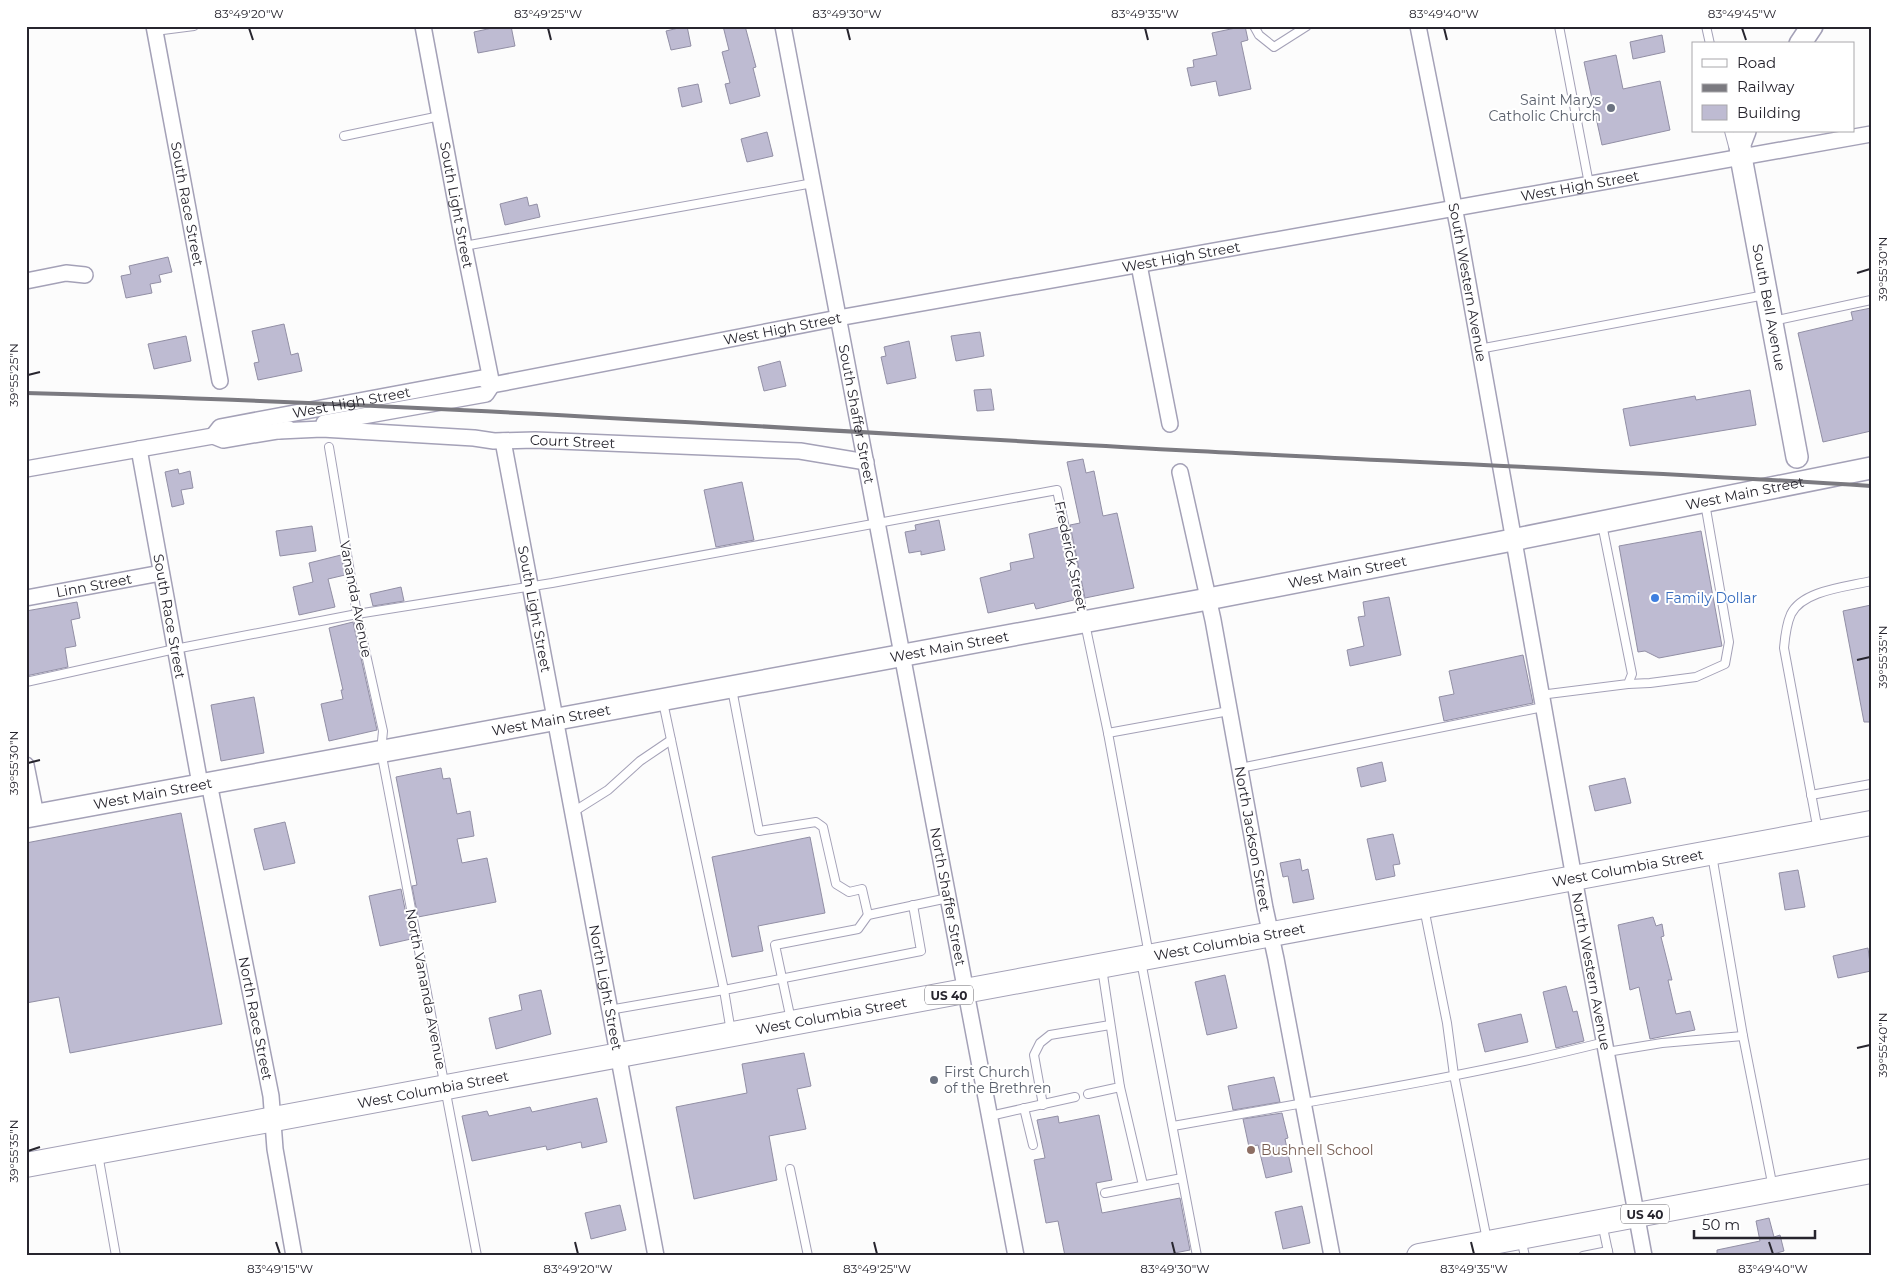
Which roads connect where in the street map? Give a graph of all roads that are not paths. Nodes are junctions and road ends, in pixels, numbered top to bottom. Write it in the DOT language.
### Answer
graph roads {
  1 [pos="194,26"];
  2 [pos="423,26"];
  3 [pos="783,26"];
  4 [pos="1254,26"];
  5 [pos="1308,26"];
  6 [pos="1418,26"];
  7 [pos="1559,26"];
  8 [pos="1706,26"];
  9 [pos="1812,26"];
  10 [pos="154,29"];
  11 [pos="1710,42"];
  12 [pos="1801,42"];
  13 [pos="440,116"];
  14 [pos="1729,132"];
  15 [pos="1745,132"];
  16 [pos="1871,134"];
  17 [pos="344,136"];
  18 [pos="1738,158"];
  19 [pos="812,183"];
  20 [pos="1589,184"];
  21 [pos="1453,209"];
  22 [pos="464,246"];
  23 [pos="1139,265"];
  24 [pos="85,275"];
  25 [pos="26,281"];
  26 [pos="1766,295"];
  27 [pos="1871,300"];
  28 [pos="838,318"];
  29 [pos="1772,321"];
  30 [pos="1479,349"];
  31 [pos="220,381"];
  32 [pos="492,385"];
  33 [pos="1170,424"];
  34 [pos="279,431"];
  35 [pos="213,436"];
  36 [pos="503,441"];
  37 [pos="329,447"];
  38 [pos="139,449"];
  39 [pos="1797,457"];
  40 [pos="866,462"];
  41 [pos="1871,468"];
  42 [pos="26,469"];
  43 [pos="1180,472"];
  44 [pos="1705,501"];
  45 [pos="1601,522"];
  46 [pos="877,524"];
  47 [pos="1513,540"];
  48 [pos="161,573"];
  49 [pos="1871,581"];
  50 [pos="531,587"];
  51 [pos="26,598"];
  52 [pos="1208,599"];
  53 [pos="357,614"];
  54 [pos="1085,622"];
  55 [pos="175,649"];
  56 [pos="902,655"];
  57 [pos="26,682"];
  58 [pos="1628,684"];
  59 [pos="732,687"];
  60 [pos="662,700"];
  61 [pos="1542,701"];
  62 [pos="1229,711"];
  63 [pos="555,719"];
  64 [pos="1108,733"];
  65 [pos="670,740"];
  66 [pos="381,751"];
  67 [pos="26,765"];
  68 [pos="1240,768"];
  69 [pos="205,783"];
  70 [pos="1871,784"];
  71 [pos="1811,795"];
  72 [pos="573,812"];
  73 [pos="31,816"];
  74 [pos="1870,828"];
  75 [pos="1818,833"];
  76 [pos="1712,853"];
  77 [pos="1574,878"];
  78 [pos="948,898"];
  79 [pos="913,905"];
  80 [pos="1424,906"];
  81 [pos="868,914"];
  82 [pos="1271,934"];
  83 [pos="1145,958"];
  84 [pos="1102,966"];
  85 [pos="782,979"];
  86 [pos="724,990"];
  87 [pos="966,992"];
  88 [pos="610,1010"];
  89 [pos="792,1024"];
  90 [pos="1110,1025"];
  91 [pos="731,1035"];
  92 [pos="1743,1036"];
  93 [pos="1606,1047"];
  94 [pos="618,1056"];
  95 [pos="1454,1075"];
  96 [pos="1120,1087"];
  97 [pos="445,1088"];
  98 [pos="1088,1094"];
  99 [pos="1075,1097"];
  100 [pos="1303,1103"];
  101 [pos="1043,1105"];
  102 [pos="1024,1108"];
  103 [pos="990,1116"];
  104 [pos="272,1119"];
  105 [pos="1173,1126"];
  106 [pos="1033,1145"];
  107 [pos="97,1152"];
  108 [pos="26,1165"];
  109 [pos="790,1169"];
  110 [pos="1871,1171"];
  111 [pos="1182,1178"];
  112 [pos="1143,1185"];
  113 [pos="1773,1190"];
  114 [pos="1105,1193"];
  115 [pos="1637,1215"];
  116 [pos="1602,1221"];
  117 [pos="1487,1243"];
  118 [pos="1523,1246"];
  119 [pos="1447,1253"];
  120 [pos="1608,1253"];
  121 [pos="116,1256"];
  122 [pos="294,1256"];
  123 [pos="477,1256"];
  124 [pos="656,1256"];
  125 [pos="808,1256"];
  126 [pos="1016,1256"];
  127 [pos="1197,1256"];
  128 [pos="1332,1256"];
  129 [pos="1421,1256"];
  130 [pos="1583,1256"];
  131 [pos="1644,1256"];
  1 -- 10 [label="lane"];
  2 -- 13 [label="street, South Light Street"];
  3 -- 19 [label="street, South Shaffer Street"];
  4 -- 5 [label="lane"];
  6 -- 21 [label="street, South Western Avenue"];
  7 -- 20 [label="lane"];
  8 -- 11 [label="lane"];
  9 -- 12 [label="street"];
  10 -- 31 [label="street, South Race Street"];
  13 -- 17 [label="lane"];
  13 -- 22 [label="street, South Light Street"];
  14 -- 18 [label="lane"];
  15 -- 18 [label="street, South Bell Avenue"];
  16 -- 18 [label="street, West High Street"];
  18 -- 20 [label="street, West High Street"];
  18 -- 26 [label="street, South Bell Avenue"];
  19 -- 22 [label="lane"];
  19 -- 28 [label="street, South Shaffer Street"];
  20 -- 21 [label="street, West High Street"];
  21 -- 23 [label="street, West High Street"];
  21 -- 30 [label="street, South Western Avenue"];
  22 -- 32 [label="street, South Light Street"];
  23 -- 28 [label="street, West High Street"];
  23 -- 33 [label="street"];
  24 -- 25 [label="street"];
  26 -- 29 [label="street, South Bell Avenue"];
  26 -- 30 [label="lane"];
  27 -- 29 [label="lane"];
  28 -- 32 [label="street, West High Street"];
  28 -- 40 [label="street, South Shaffer Street"];
  29 -- 39 [label="street, South Bell Avenue"];
  30 -- 47 [label="street, South Western Avenue"];
  32 -- 34 [label="street, West High Street"];
  32 -- 35 [label="street, West High Street"];
  34 -- 35 [label="street, West High Street"];
  34 -- 36 [label="street, Court Street"];
  35 -- 38 [label="street, West High Street"];
  36 -- 40 [label="street, Court Street"];
  36 -- 50 [label="street, South Light Street"];
  37 -- 53 [label="lane, Vananda Avenue"];
  38 -- 42 [label="street, West High Street"];
  38 -- 48 [label="street, South Race Street"];
  40 -- 46 [label="street, South Shaffer Street"];
  41 -- 44 [label="street, West Main Street"];
  43 -- 52 [label="street, North Jackson Street"];
  44 -- 45 [label="street, West Main Street"];
  44 -- 58 [label="lane"];
  45 -- 47 [label="street, West Main Street"];
  45 -- 58 [label="lane"];
  46 -- 50 [label="lane"];
  46 -- 54 [label="lane, Frederick Street"];
  46 -- 56 [label="street, South Shaffer Street"];
  47 -- 52 [label="street, West Main Street"];
  47 -- 61 [label="street, North Western Avenue"];
  48 -- 51 [label="street, Linn Street"];
  48 -- 55 [label="street, South Race Street"];
  49 -- 71 [label="lane"];
  50 -- 53 [label="lane"];
  50 -- 63 [label="street, South Light Street"];
  52 -- 54 [label="street, West Main Street"];
  52 -- 62 [label="street, North Jackson Street"];
  53 -- 55 [label="lane"];
  53 -- 66 [label="lane, Vananda Avenue"];
  54 -- 56 [label="street, West Main Street"];
  54 -- 64 [label="lane, Frederick Street"];
  55 -- 57 [label="lane"];
  55 -- 69 [label="street, South Race Street"];
  56 -- 59 [label="street, West Main Street"];
  56 -- 78 [label="street, North Shaffer Street"];
  58 -- 61 [label="lane"];
  59 -- 60 [label="street, West Main Street"];
  59 -- 81 [label="lane"];
  60 -- 63 [label="street, West Main Street"];
  60 -- 65 [label="lane"];
  61 -- 68 [label="lane"];
  61 -- 77 [label="street, North Western Avenue"];
  62 -- 64 [label="lane"];
  62 -- 68 [label="street, North Jackson Street"];
  63 -- 66 [label="street, West Main Street"];
  63 -- 72 [label="street, North Light Street"];
  64 -- 83 [label="lane, Frederick Street"];
  65 -- 72 [label="lane"];
  65 -- 86 [label="lane"];
  66 -- 69 [label="street, West Main Street"];
  66 -- 97 [label="lane, North Vananda Avenue"];
  67 -- 73 [label="street"];
  68 -- 82 [label="street, North Jackson Street"];
  69 -- 73 [label="street, West Main Street"];
  69 -- 104 [label="street, North Race Street"];
  70 -- 71 [label="lane"];
  71 -- 75 [label="lane"];
  72 -- 88 [label="street, North Light Street"];
  74 -- 75 [label="main road, West Columbia Street / US 40"];
  75 -- 76 [label="main road, West Columbia Street / US 40"];
  76 -- 77 [label="main road, West Columbia Street / US 40"];
  76 -- 92 [label="lane"];
  77 -- 80 [label="main road, West Columbia Street / US 40"];
  77 -- 93 [label="street, North Western Avenue"];
  78 -- 79 [label="lane"];
  78 -- 87 [label="street, North Shaffer Street"];
  79 -- 81 [label="lane"];
  79 -- 85 [label="lane"];
  80 -- 82 [label="main road, West Columbia Street / US 40"];
  80 -- 95 [label="lane"];
  81 -- 85 [label="lane"];
  82 -- 83 [label="main road, West Columbia Street / US 40"];
  82 -- 100 [label="street, North Jackson Street"];
  83 -- 84 [label="main road, West Columbia Street / US 40"];
  83 -- 105 [label="lane, Frederick Street"];
  84 -- 87 [label="main road, West Columbia Street / US 40"];
  84 -- 90 [label="lane"];
  85 -- 86 [label="lane"];
  85 -- 89 [label="lane"];
  86 -- 88 [label="lane"];
  86 -- 91 [label="lane"];
  87 -- 89 [label="main road, West Columbia Street / US 40"];
  87 -- 103 [label="street, North Shaffer Street"];
  88 -- 94 [label="street, North Light Street"];
  89 -- 91 [label="main road, West Columbia Street / US 40"];
  90 -- 96 [label="lane"];
  90 -- 101 [label="lane"];
  91 -- 94 [label="main road, West Columbia Street / US 40"];
  92 -- 93 [label="lane"];
  92 -- 113 [label="lane"];
  93 -- 95 [label="lane"];
  93 -- 115 [label="street, North Western Avenue"];
  94 -- 97 [label="main road, West Columbia Street / US 40"];
  94 -- 124 [label="street, North Light Street"];
  95 -- 100 [label="lane"];
  95 -- 117 [label="lane"];
  96 -- 98 [label="lane"];
  96 -- 112 [label="lane"];
  97 -- 104 [label="main road, West Columbia Street / US 40"];
  97 -- 123 [label="lane, North Vananda Avenue"];
  99 -- 101 [label="lane"];
  100 -- 105 [label="lane"];
  100 -- 128 [label="street, North Jackson Street"];
  101 -- 102 [label="lane"];
  102 -- 103 [label="lane"];
  102 -- 106 [label="lane"];
  103 -- 126 [label="street, North Shaffer Street"];
  104 -- 107 [label="main road, West Columbia Street / US 40"];
  104 -- 122 [label="street, North Race Street"];
  105 -- 111 [label="lane, Frederick Street"];
  107 -- 108 [label="main road, West Columbia Street / US 40"];
  107 -- 121 [label="lane"];
  109 -- 125 [label="lane"];
  110 -- 113 [label="main road, US 40"];
  111 -- 112 [label="lane"];
  111 -- 127 [label="lane, Frederick Street"];
  112 -- 114 [label="lane"];
  113 -- 115 [label="main road, US 40"];
  115 -- 116 [label="main road, US 40"];
  115 -- 131 [label="street, North Western Avenue"];
  116 -- 118 [label="main road, US 40"];
  116 -- 120 [label="lane"];
  117 -- 118 [label="main road, US 40"];
  117 -- 119 [label="main road, US 40"];
  119 -- 129 [label="main road, US 40"];
  120 -- 130 [label="lane"];
}
